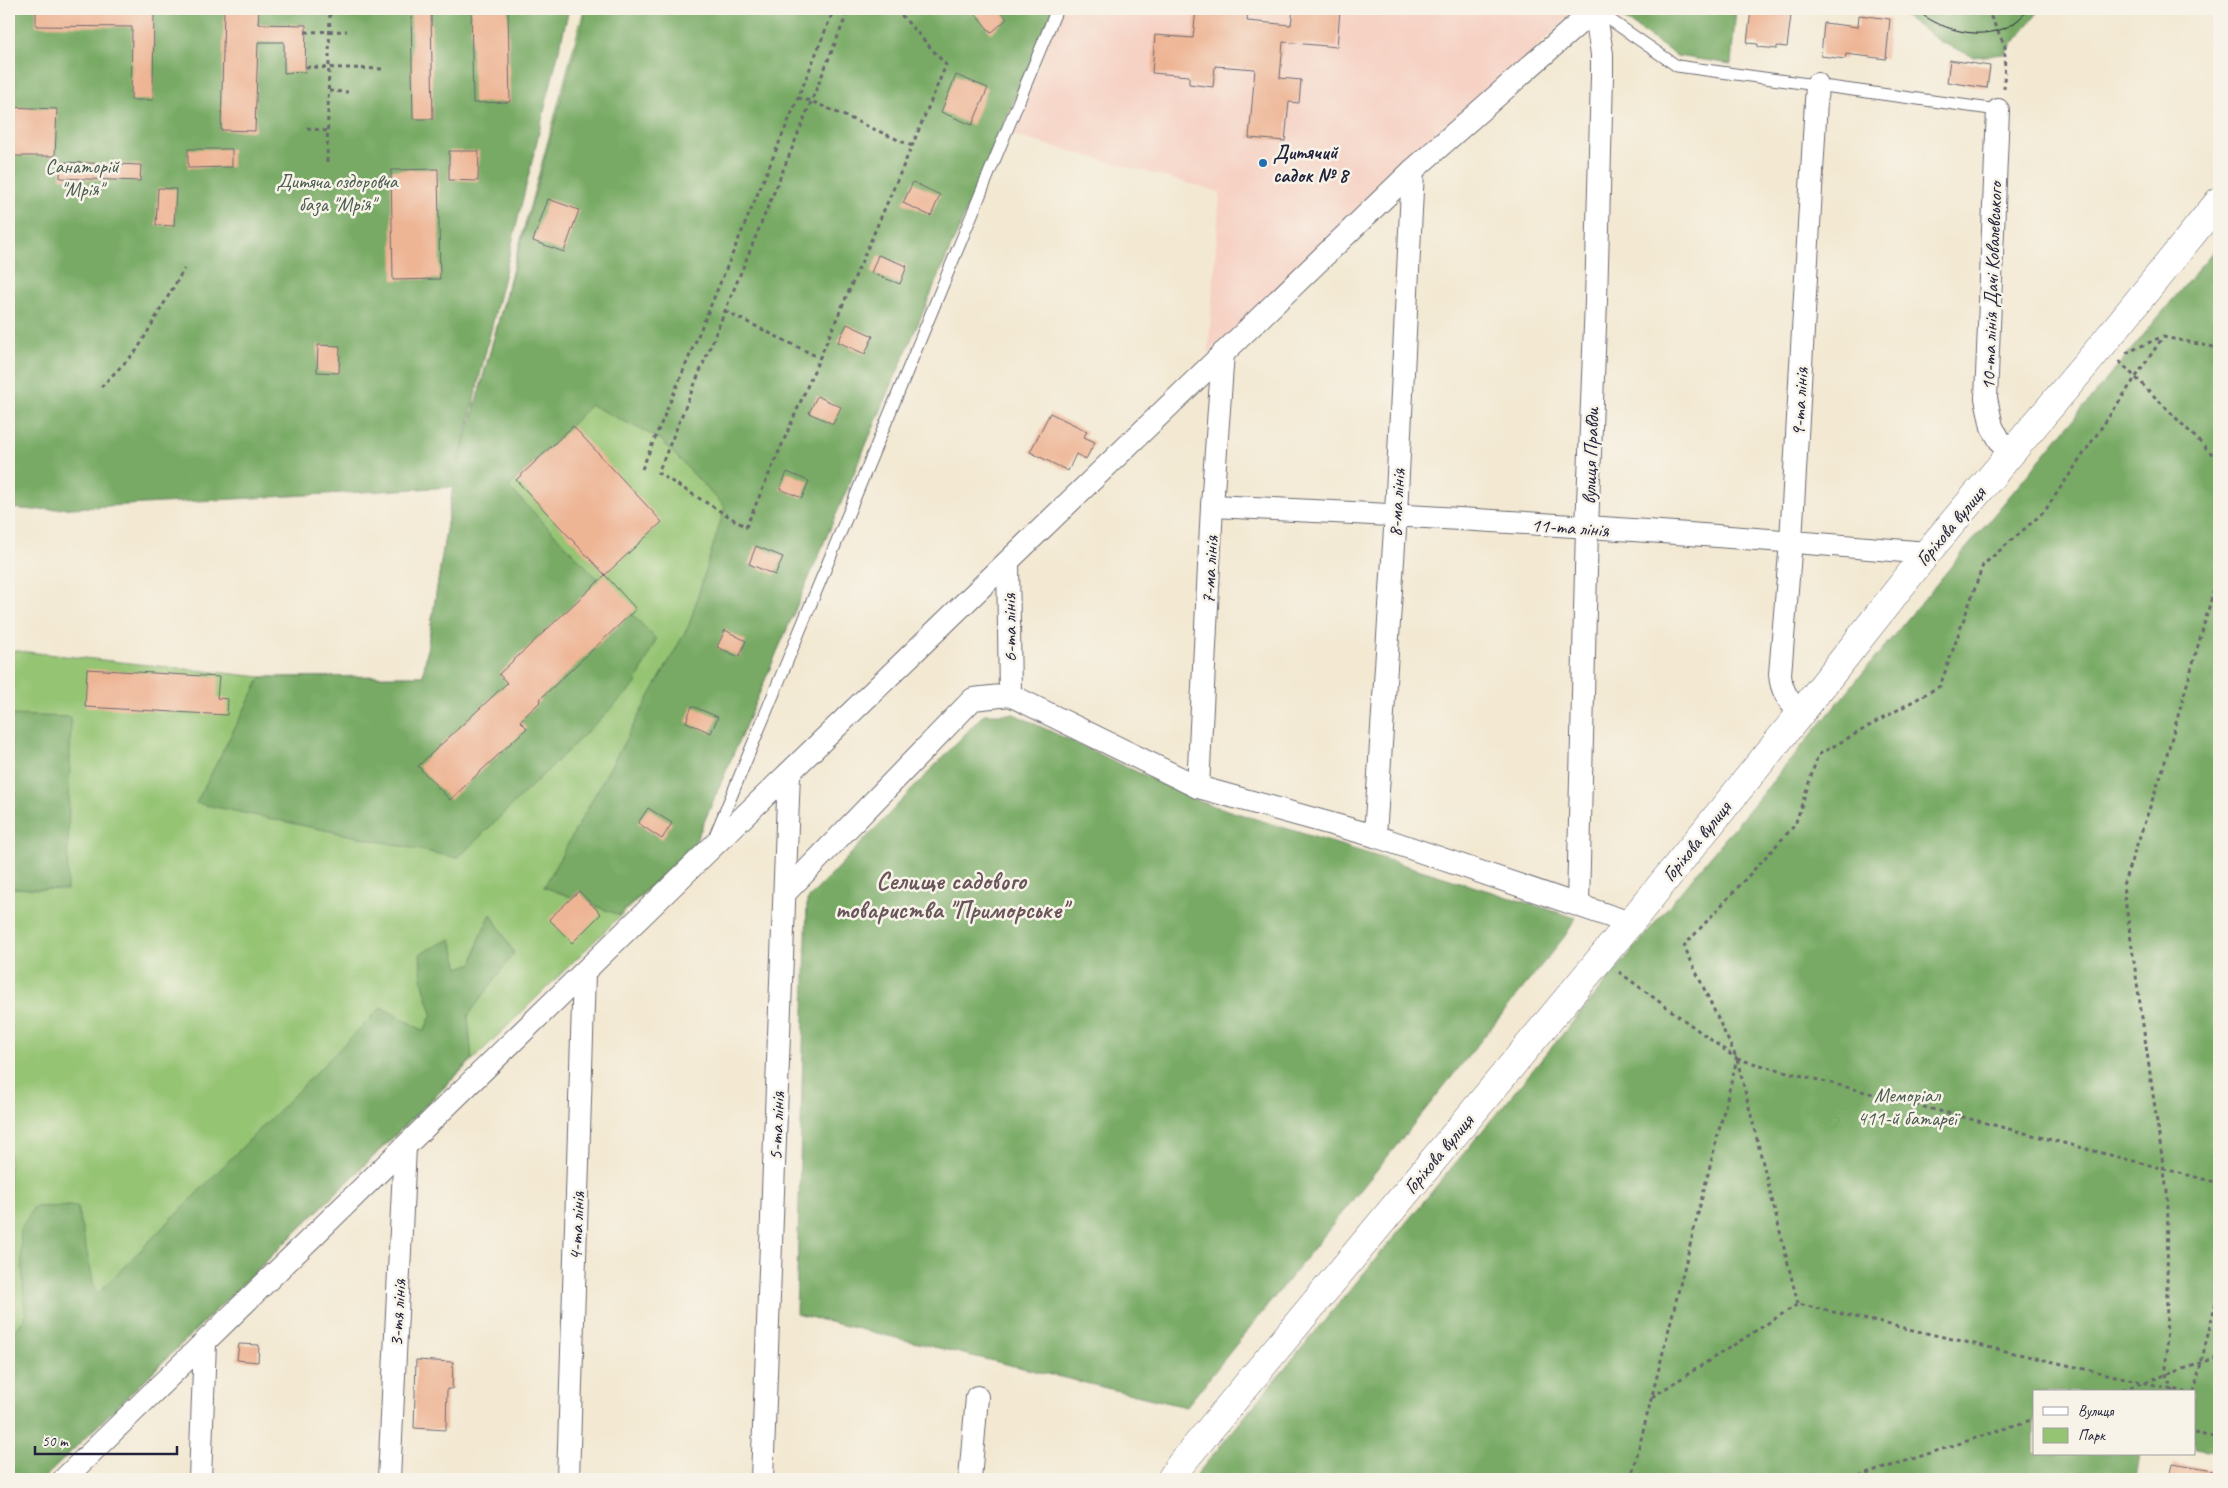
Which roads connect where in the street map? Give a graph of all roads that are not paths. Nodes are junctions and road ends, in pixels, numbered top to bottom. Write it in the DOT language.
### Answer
graph roads {
  1 [pos="1057,9"];
  2 [pos="1595,9"];
  3 [pos="1817,84"];
  4 [pos="1998,110"];
  5 [pos="1413,170"];
  6 [pos="2219,201"];
  7 [pos="1223,353"];
  8 [pos="2009,456"];
  9 [pos="1212,506"];
  10 [pos="1396,514"];
  11 [pos="1587,528"];
  12 [pos="1791,541"];
  13 [pos="1927,553"];
  14 [pos="1008,562"];
  15 [pos="1010,695"];
  16 [pos="1800,714"];
  17 [pos="789,773"];
  18 [pos="1198,788"];
  19 [pos="1375,836"];
  20 [pos="708,851"];
  21 [pos="785,893"];
  22 [pos="1578,904"];
  23 [pos="1630,923"];
  24 [pos="584,973"];
  25 [pos="405,1147"];
  26 [pos="205,1342"];
  27 [pos="977,1397"];
  28 [pos="64,1479"];
  29 [pos="200,1479"];
  30 [pos="389,1479"];
  31 [pos="568,1479"];
  32 [pos="762,1479"];
  33 [pos="970,1479"];
  34 [pos="1171,1479"];
  1 -- 20 [label="lane"];
  2 -- 3 [label="lane"];
  2 -- 5 [label="street"];
  2 -- 11 [label="street, вулиця Правди"];
  3 -- 4 [label="lane"];
  3 -- 12 [label="street, 9-та лінія"];
  4 -- 8 [label="street, 10-та лінія Дачі Ковалевського"];
  5 -- 7 [label="street"];
  5 -- 10 [label="street, 8-ма лінія"];
  6 -- 8 [label="street, Горіхова вулиця"];
  7 -- 9 [label="street, 7-ма лінія"];
  7 -- 14 [label="street"];
  8 -- 13 [label="street, Горіхова вулиця"];
  9 -- 10 [label="street, 11-та лінія"];
  9 -- 18 [label="street, 7-ма лінія"];
  10 -- 11 [label="street, 11-та лінія"];
  10 -- 19 [label="street, 8-ма лінія"];
  11 -- 12 [label="street, 11-та лінія"];
  11 -- 22 [label="street, вулиця Правди"];
  12 -- 13 [label="street, 11-та лінія"];
  12 -- 16 [label="street, 9-та лінія"];
  13 -- 16 [label="street, Горіхова вулиця"];
  14 -- 15 [label="street, 6-та лінія"];
  14 -- 17 [label="street"];
  15 -- 18 [label="street"];
  15 -- 21 [label="street"];
  16 -- 23 [label="street, Горіхова вулиця"];
  17 -- 20 [label="street"];
  17 -- 21 [label="street, 5-та лінія"];
  18 -- 19 [label="street"];
  19 -- 22 [label="street"];
  20 -- 24 [label="street"];
  21 -- 32 [label="street, 5-та лінія"];
  22 -- 23 [label="street"];
  23 -- 34 [label="street, Горіхова вулиця"];
  24 -- 25 [label="street"];
  24 -- 31 [label="street, 4-та лінія"];
  25 -- 26 [label="street"];
  25 -- 30 [label="street, 3-тя лінія"];
  26 -- 28 [label="street"];
  26 -- 29 [label="street"];
  27 -- 33 [label="street"];
}
